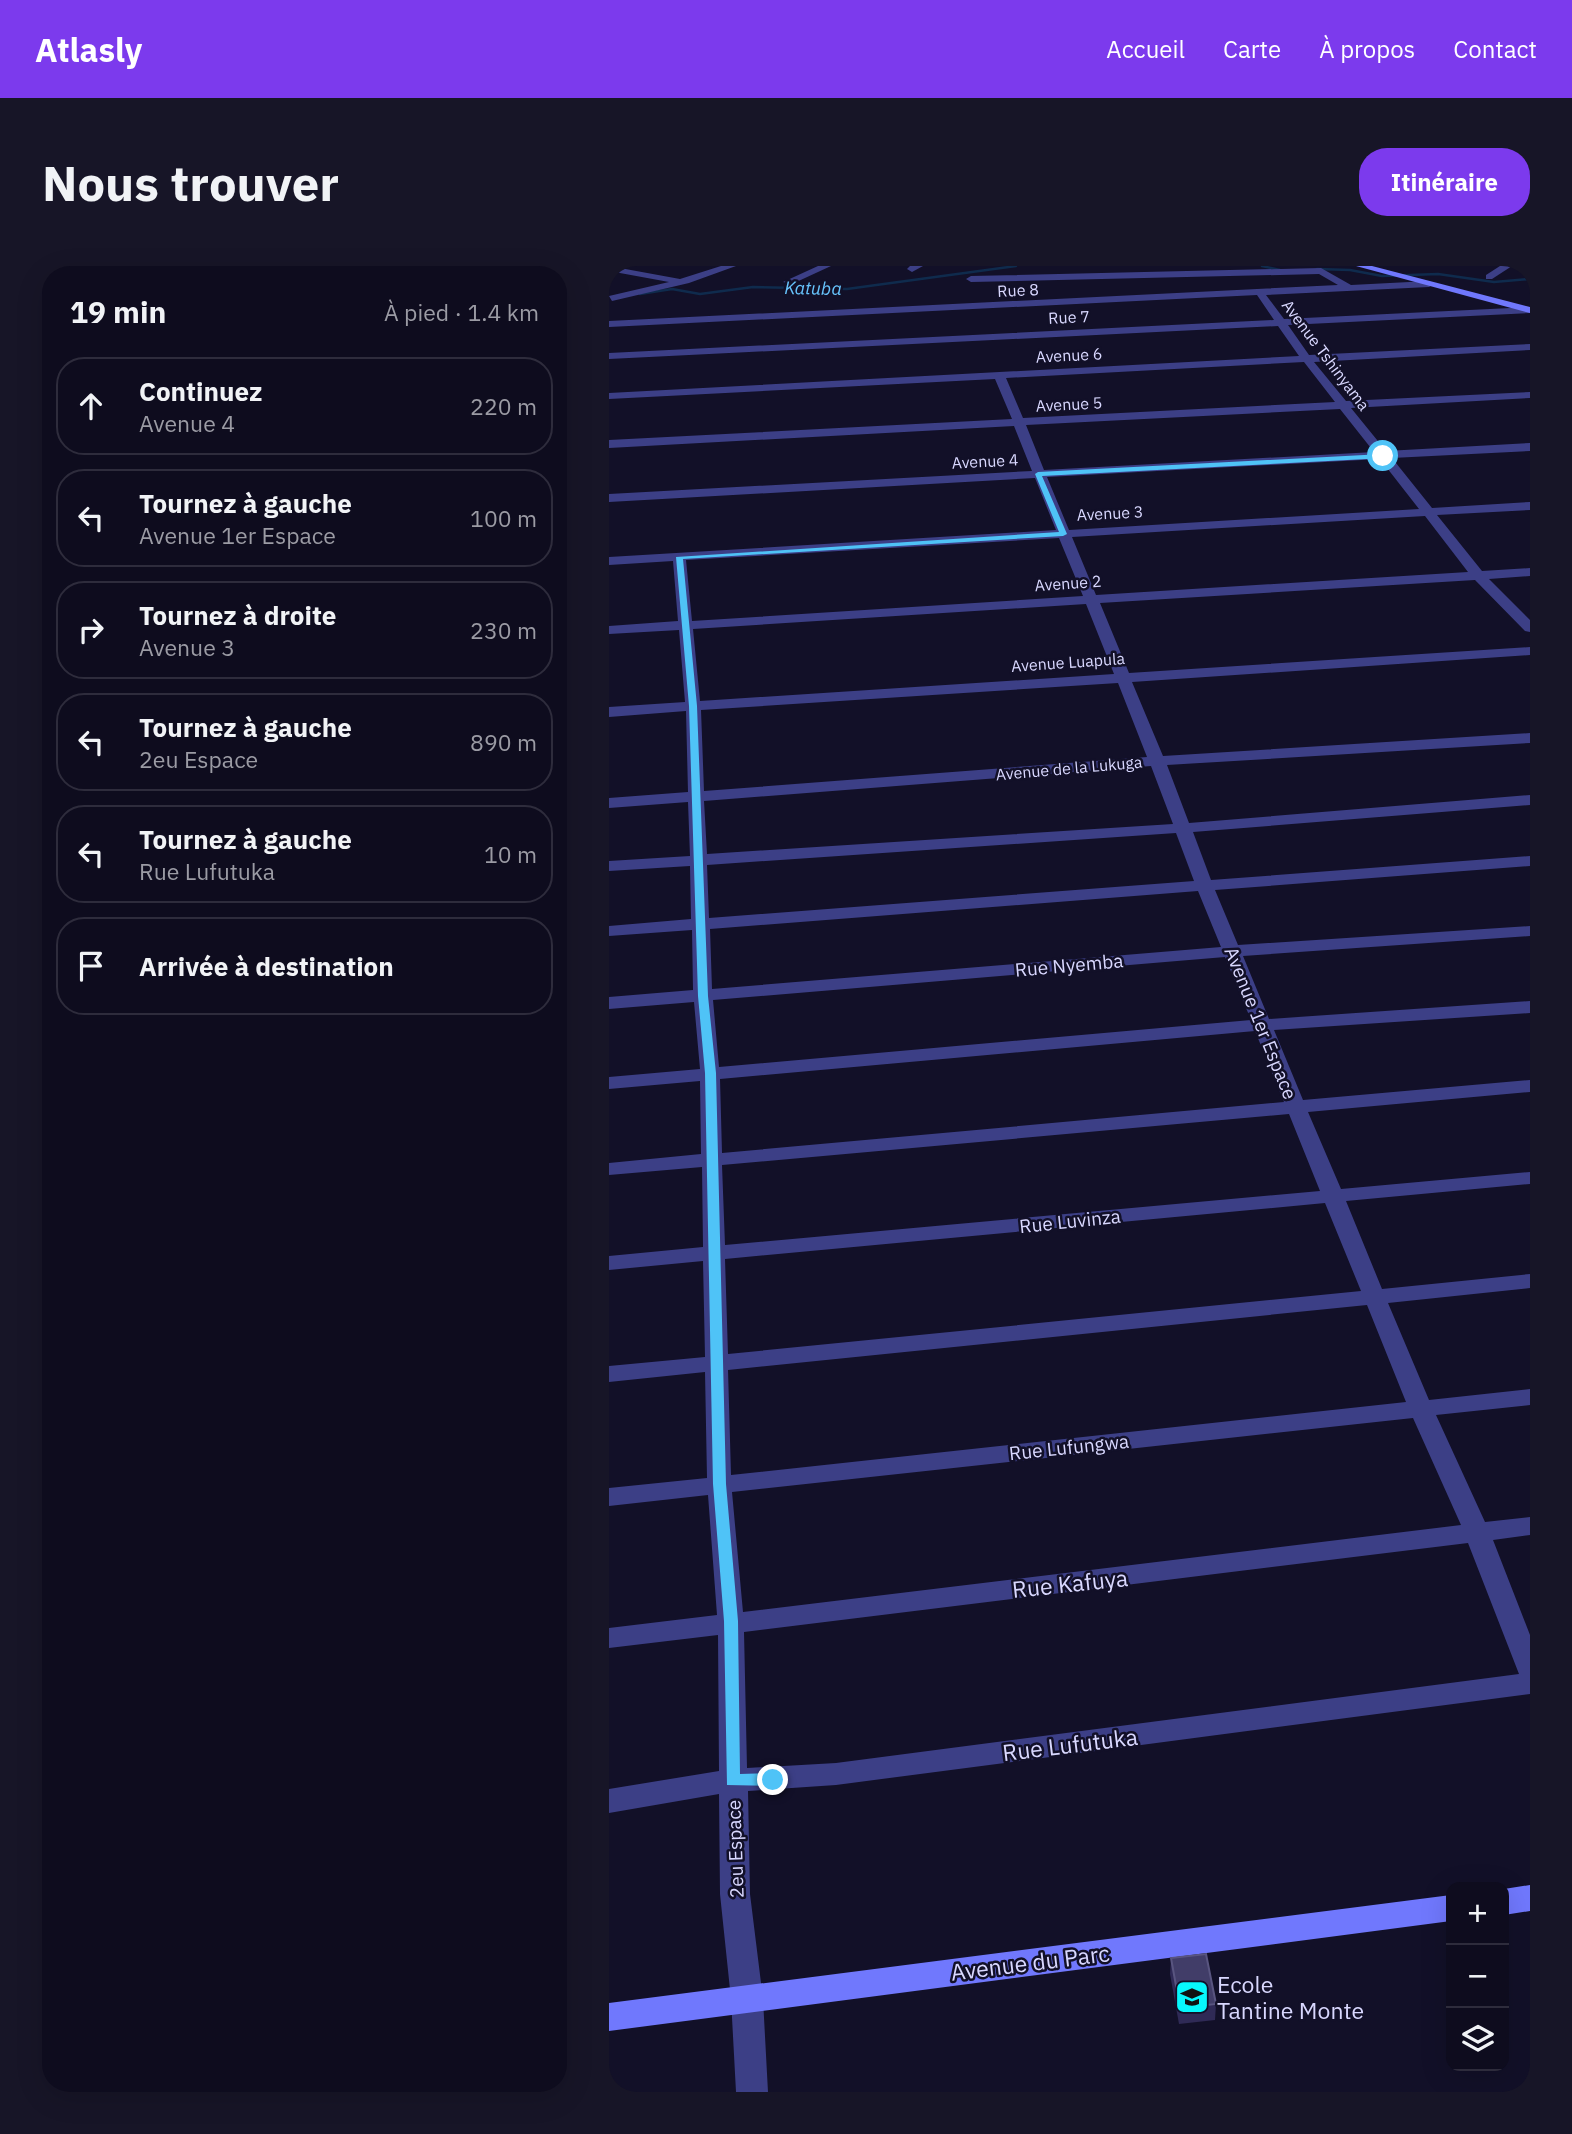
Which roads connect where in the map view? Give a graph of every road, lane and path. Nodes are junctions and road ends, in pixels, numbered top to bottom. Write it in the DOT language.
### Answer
graph roads {
  1 [pos="731,266"];
  2 [pos="826,266"];
  3 [pos="1361,266"];
  4 [pos="1507,266"];
  5 [pos="609,268"];
  6 [pos="980,269"];
  7 [pos="967,274"];
  8 [pos="1489,277"];
  9 [pos="685,281"];
  10 [pos="788,282"];
  11 [pos="1429,284"];
  12 [pos="1349,288"];
  13 [pos="1260,293"];
  14 [pos="1530,299"];
  15 [pos="611,300"];
  16 [pos="1506,303"];
  17 [pos="984,307"];
  18 [pos="1530,310"];
  19 [pos="1279,322"];
  20 [pos="609,324"];
  21 [pos="996,337"];
  22 [pos="1530,347"];
  23 [pos="1005,352"];
  24 [pos="609,356"];
  25 [pos="1305,357"];
  26 [pos="1008,370"];
  27 [pos="1530,395"];
  28 [pos="609,396"];
  29 [pos="1344,405"];
  30 [pos="1020,423"];
  31 [pos="609,444"];
  32 [pos="1530,447"];
  33 [pos="1383,456"];
  34 [pos="1038,474"];
  35 [pos="609,498"];
  36 [pos="1530,506"];
  37 [pos="1428,512"];
  38 [pos="1063,534"];
  39 [pos="679,557"];
  40 [pos="609,561"];
  41 [pos="1530,572"];
  42 [pos="1478,575"];
  43 [pos="1091,599"];
  44 [pos="687,625"];
  45 [pos="1530,628"];
  46 [pos="609,630"];
  47 [pos="1530,651"];
  48 [pos="1120,676"];
  49 [pos="693,706"];
  50 [pos="609,712"];
  51 [pos="1530,738"];
  52 [pos="1157,761"];
  53 [pos="695,798"];
  54 [pos="1530,800"];
  55 [pos="609,803"];
  56 [pos="1183,828"];
  57 [pos="698,860"];
  58 [pos="1530,861"];
  59 [pos="609,866"];
  60 [pos="1203,884"];
  61 [pos="700,924"];
  62 [pos="609,931"];
  63 [pos="1530,931"];
  64 [pos="1233,951"];
  65 [pos="703,996"];
  66 [pos="609,1003"];
  67 [pos="1530,1007"];
  68 [pos="1263,1025"];
  69 [pos="710,1073"];
  70 [pos="609,1083"];
  71 [pos="1530,1086"];
  72 [pos="1295,1106"];
  73 [pos="712,1159"];
  74 [pos="609,1169"];
  75 [pos="1530,1178"];
  76 [pos="1332,1195"];
  77 [pos="714,1252"];
  78 [pos="609,1263"];
  79 [pos="1530,1281"];
  80 [pos="1376,1294"];
  81 [pos="717,1362"];
  82 [pos="609,1374"];
  83 [pos="1530,1397"];
  84 [pos="1421,1409"];
  85 [pos="719,1484"];
  86 [pos="609,1497"];
  87 [pos="1530,1527"];
  88 [pos="1477,1532"];
  89 [pos="731,1621"];
  90 [pos="609,1638"];
  91 [pos="1530,1669"];
  92 [pos="1530,1683"];
  93 [pos="733,1780"];
  94 [pos="609,1801"];
  95 [pos="1530,1898"];
  96 [pos="1509,1901"];
  97 [pos="1446,1910"];
  98 [pos="747,1998"];
  99 [pos="609,2018"];
  100 [pos="752,2092"];
  1 -- 9 [label="street"];
  2 -- 10 [label="street"];
  3 -- 11 [label="street"];
  4 -- 8 [label="street"];
  5 -- 9 [label="street"];
  6 -- 7 [label="street"];
  7 -- 12 [label="street"];
  7 -- 17 [label="street"];
  9 -- 15 [label="street"];
  11 -- 12 [label="street, Rue 8"];
  11 -- 16 [label="street"];
  12 -- 13 [label="street, Rue 8"];
  13 -- 17 [label="street, Rue 8"];
  13 -- 19 [label="street, Avenue Tshinyama"];
  14 -- 16 [label="street"];
  16 -- 18 [label="street"];
  17 -- 20 [label="street, Rue 8"];
  17 -- 21 [label="street"];
  18 -- 19 [label="street, Rue 7"];
  19 -- 21 [label="street, Rue 7"];
  19 -- 25 [label="street, Avenue Tshinyama"];
  21 -- 23 [label="street"];
  21 -- 24 [label="street, Rue 7"];
  22 -- 25 [label="street, Avenue 6"];
  25 -- 26 [label="street, Avenue 6"];
  25 -- 29 [label="street, Avenue Tshinyama"];
  26 -- 28 [label="street, Avenue 6"];
  26 -- 30 [label="street, Avenue 1er Espace"];
  27 -- 29 [label="street, Avenue 5"];
  29 -- 30 [label="street, Avenue 5"];
  29 -- 33 [label="street, Avenue Tshinyama"];
  30 -- 31 [label="street, Avenue 5"];
  30 -- 34 [label="street, Avenue 1er Espace"];
  32 -- 33 [label="street, Avenue 4"];
  33 -- 34 [label="street, Avenue 4"];
  33 -- 37 [label="street, Avenue Tshinyama"];
  34 -- 35 [label="street, Avenue 4"];
  34 -- 38 [label="street, Avenue 1er Espace"];
  36 -- 37 [label="street, Avenue 3"];
  37 -- 38 [label="street, Avenue 3"];
  37 -- 42 [label="street, Avenue Tshinyama"];
  38 -- 39 [label="street, Avenue 3"];
  38 -- 43 [label="street, Avenue 1er Espace"];
  39 -- 40 [label="street, Avenue 3"];
  39 -- 44 [label="street, 2eu Espace"];
  41 -- 42 [label="street, Avenue 2"];
  42 -- 43 [label="street, Avenue 2"];
  42 -- 45 [label="street, Avenue Tshinyama"];
  43 -- 44 [label="street, Avenue 2"];
  43 -- 48 [label="street, Avenue 1er Espace"];
  44 -- 46 [label="street, Avenue 2"];
  44 -- 49 [label="street, 2eu Espace"];
  47 -- 48 [label="street, Avenue Luapula"];
  48 -- 49 [label="street, Avenue Luapula"];
  48 -- 52 [label="street, Avenue 1er Espace"];
  49 -- 50 [label="street, Avenue Luapula"];
  49 -- 53 [label="street, 2eu Espace"];
  51 -- 52 [label="street, Avenue de la Lukuga"];
  52 -- 53 [label="street, Avenue de la Lukuga"];
  52 -- 56 [label="street, Avenue 1er Espace"];
  53 -- 55 [label="street, Avenue de la Lukuga"];
  53 -- 57 [label="street, 2eu Espace"];
  54 -- 56 [label="street"];
  56 -- 57 [label="street"];
  56 -- 60 [label="street, Avenue 1er Espace"];
  57 -- 59 [label="street"];
  57 -- 61 [label="street, 2eu Espace"];
  58 -- 60 [label="street"];
  60 -- 61 [label="street"];
  60 -- 64 [label="street, Avenue 1er Espace"];
  61 -- 62 [label="street"];
  61 -- 65 [label="street, 2eu Espace"];
  63 -- 64 [label="street, Rue Nyemba"];
  64 -- 65 [label="street, Rue Nyemba"];
  64 -- 68 [label="street, Avenue 1er Espace"];
  65 -- 66 [label="street, Rue Nyemba"];
  65 -- 69 [label="street, 2eu Espace"];
  67 -- 68 [label="street"];
  68 -- 69 [label="street"];
  68 -- 72 [label="street, Avenue 1er Espace"];
  69 -- 70 [label="street"];
  69 -- 73 [label="street, 2eu Espace"];
  71 -- 72 [label="street"];
  72 -- 73 [label="street"];
  72 -- 76 [label="street, Avenue 1er Espace"];
  73 -- 74 [label="street"];
  73 -- 77 [label="street, 2eu Espace"];
  75 -- 76 [label="street, Rue Luvinza"];
  76 -- 77 [label="street, Rue Luvinza"];
  76 -- 80 [label="street, Avenue 1er Espace"];
  77 -- 78 [label="street, Rue Luvinza"];
  77 -- 81 [label="street, 2eu Espace"];
  79 -- 80 [label="street"];
  80 -- 81 [label="street"];
  80 -- 84 [label="street, Avenue 1er Espace"];
  81 -- 82 [label="street"];
  81 -- 85 [label="street, 2eu Espace"];
  83 -- 84 [label="street, Rue Lufungwa"];
  84 -- 85 [label="street, Rue Lufungwa"];
  84 -- 88 [label="street, Avenue 1er Espace"];
  85 -- 86 [label="street, Rue Lufungwa"];
  85 -- 89 [label="street, 2eu Espace"];
  87 -- 88 [label="street, Rue Kafuya"];
  88 -- 89 [label="street, Rue Kafuya"];
  88 -- 91 [label="street, Avenue 1er Espace"];
  89 -- 90 [label="street, Rue Kafuya"];
  89 -- 93 [label="street, 2eu Espace"];
  92 -- 93 [label="street, Rue Lufutuka"];
  93 -- 94 [label="street, Rue Lufutuka"];
  93 -- 98 [label="street, 2eu Espace"];
  95 -- 96 [label="street"];
  97 -- 98 [label="street, Avenue du Parc"];
  98 -- 99 [label="street, Avenue du Parc"];
  98 -- 100 [label="street, 2eu Espace"];
}
